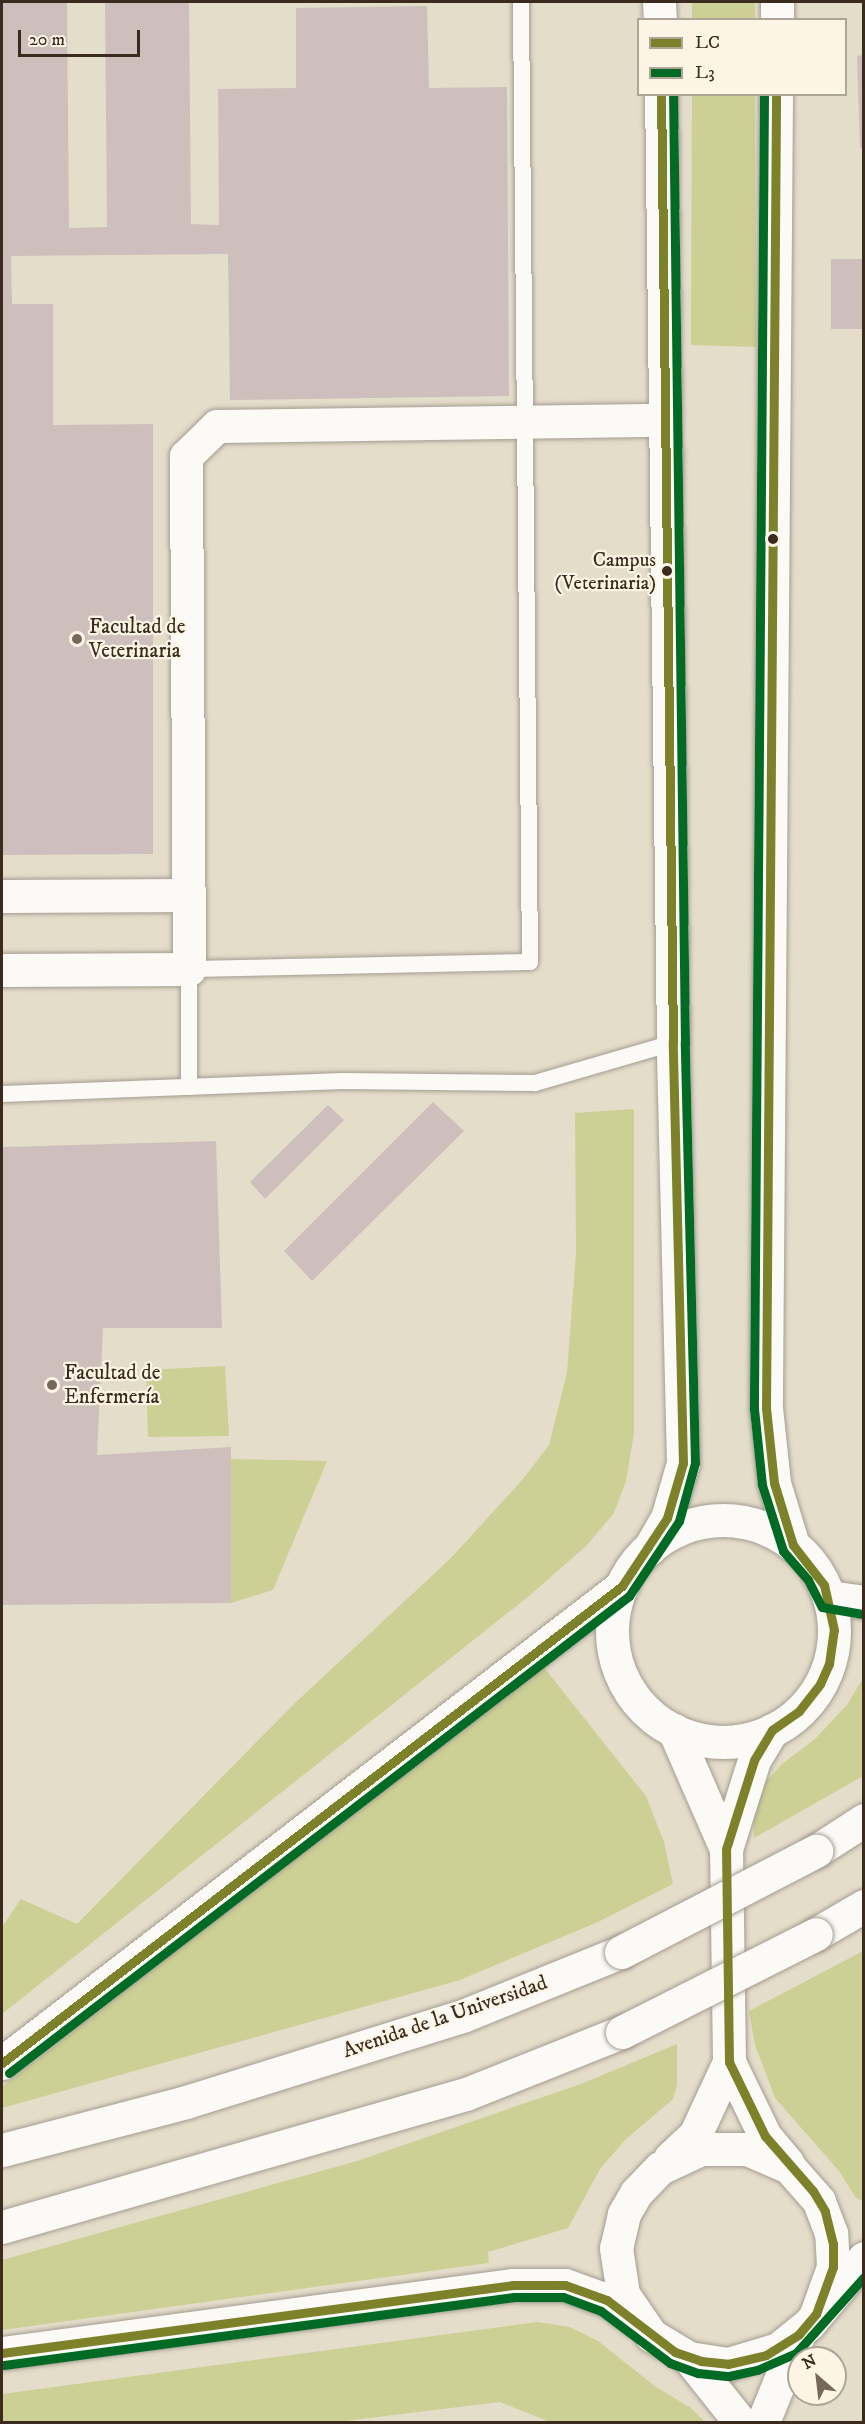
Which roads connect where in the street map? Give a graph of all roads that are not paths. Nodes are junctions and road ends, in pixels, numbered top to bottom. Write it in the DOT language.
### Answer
graph roads {
  1 [pos="521,2"];
  2 [pos="659,2"];
  3 [pos="777,2"];
  4 [pos="660,18"];
  5 [pos="777,18"];
  6 [pos="661,96"];
  7 [pos="776,96"];
  8 [pos="665,420"];
  9 [pos="525,422"];
  10 [pos="189,895"];
  11 [pos="2,896"];
  12 [pos="189,969"];
  13 [pos="2,970"];
  14 [pos="673,1043"];
  15 [pos="189,1086"];
  16 [pos="2,1094"];
  17 [pos="793,1545"];
  18 [pos="649,1549"];
  19 [pos="622,1586"];
  20 [pos="829,1597"];
  21 [pos="864,1602"];
  22 [pos="674,1730"];
  23 [pos="772,1730"];
  24 [pos="864,1820"];
  25 [pos="726,1849"];
  26 [pos="864,1906"];
  27 [pos="729,2062"];
  28 [pos="2,2063"];
  29 [pos="2,2150"];
  30 [pos="797,2174"];
  31 [pos="652,2175"];
  32 [pos="2,2227"];
  33 [pos="864,2258"];
  34 [pos="807,2324"];
  35 [pos="641,2325"];
  36 [pos="2,2353"];
  37 [pos="689,2358"];
  38 [pos="740,2422"];
  39 [pos="763,2422"];
  1 -- 9 [label="lane"];
  2 -- 4 [label="main road"];
  3 -- 5 [label="main road"];
  6 -- 8 [label="main road"];
  7 -- 17 [label="main road"];
  8 -- 9 [label="main road"];
  8 -- 14 [label="main road"];
  9 -- 10 [label="main road"];
  9 -- 12 [label="lane"];
  10 -- 11 [label="main road"];
  10 -- 12 [label="main road"];
  12 -- 13 [label="main road"];
  12 -- 15 [label="lane"];
  14 -- 15 [label="lane"];
  14 -- 18 [label="main road"];
  15 -- 16 [label="lane"];
  17 -- 18 [label="main road"];
  17 -- 20 [label="main road"];
  18 -- 19 [label="main road"];
  19 -- 22 [label="main road"];
  19 -- 28 [label="main road"];
  20 -- 21 [label="main road"];
  20 -- 23 [label="main road"];
  22 -- 23 [label="main road"];
  22 -- 25 [label="main road"];
  23 -- 25 [label="main road"];
  24 -- 29 [label="main road, Avenida de la Universidad, bridge"];
  25 -- 27 [label="main road"];
  26 -- 32 [label="main road, bridge"];
  27 -- 30 [label="main road"];
  27 -- 31 [label="main road"];
  30 -- 31 [label="main road"];
  30 -- 34 [label="main road"];
  31 -- 35 [label="main road"];
  33 -- 34 [label="main road"];
  34 -- 37 [label="main road"];
  34 -- 39 [label="main road"];
  35 -- 36 [label="main road"];
  35 -- 37 [label="main road"];
  37 -- 38 [label="main road"];
}
